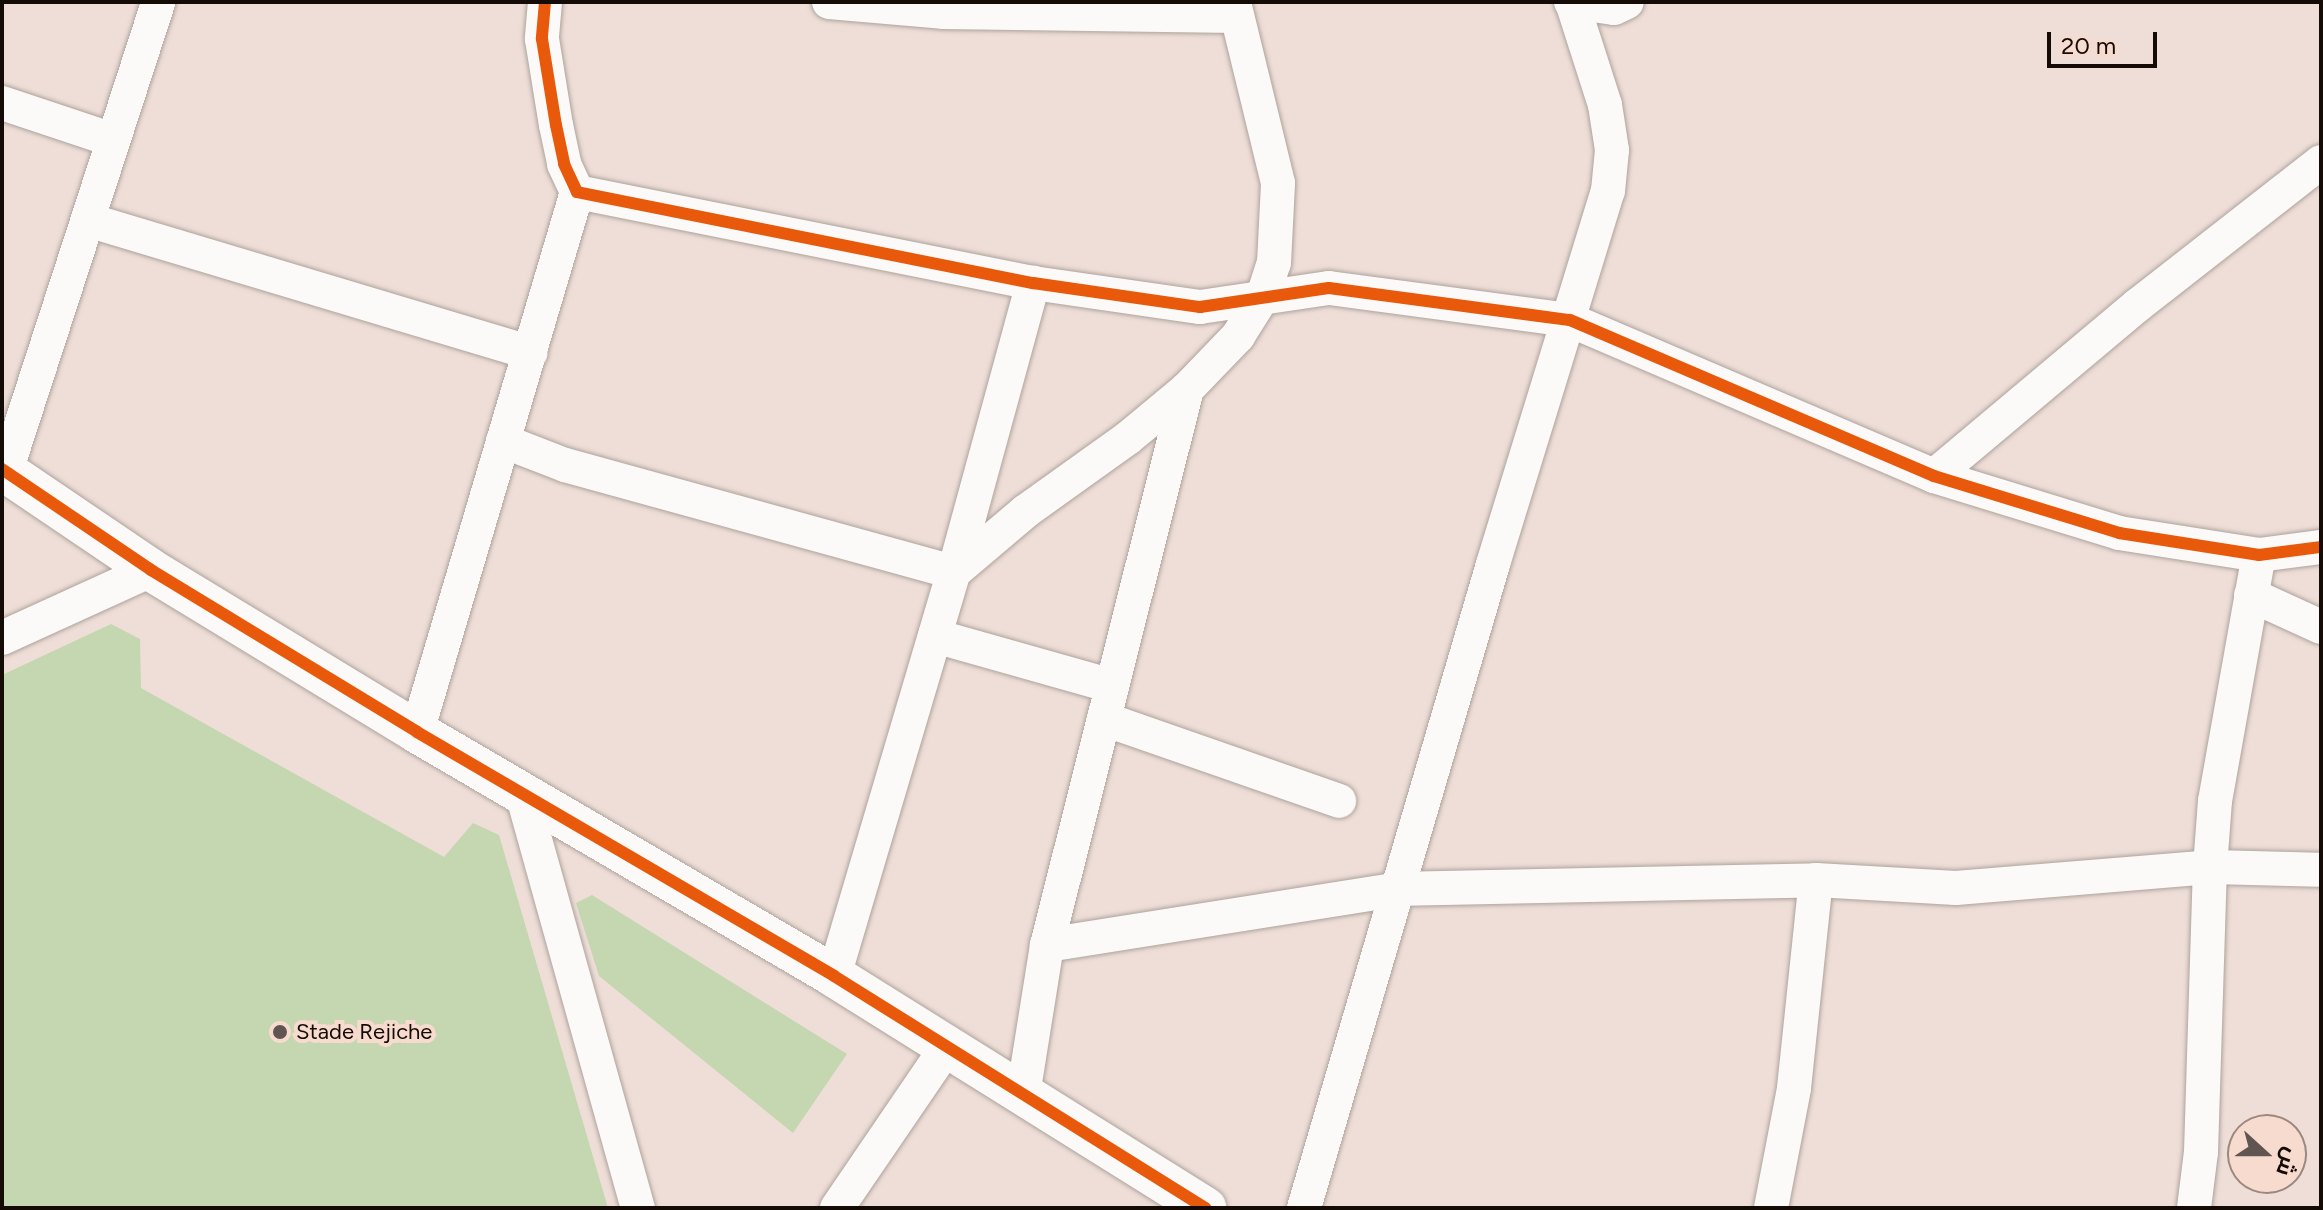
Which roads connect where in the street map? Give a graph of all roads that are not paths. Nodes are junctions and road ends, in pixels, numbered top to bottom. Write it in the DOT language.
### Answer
graph roads {
  1 [pos="158,2"];
  2 [pos="545,2"];
  3 [pos="829,2"];
  4 [pos="1572,2"];
  5 [pos="1627,2"];
  6 [pos="1236,9"];
  7 [pos="2,103"];
  8 [pos="113,140"];
  9 [pos="2321,162"];
  10 [pos="577,192"];
  11 [pos="88,220"];
  12 [pos="1033,283"];
  13 [pos="1263,296"];
  14 [pos="1570,320"];
  15 [pos="530,353"];
  16 [pos="1187,389"];
  17 [pos="503,441"];
  18 [pos="4,470"];
  19 [pos="1934,476"];
  20 [pos="2321,547"];
  21 [pos="2259,555"];
  22 [pos="151,570"];
  23 [pos="954,572"];
  24 [pos="2251,595"];
  25 [pos="2321,627"];
  26 [pos="935,636"];
  27 [pos="2,638"];
  28 [pos="1112,686"];
  29 [pos="1104,719"];
  30 [pos="417,732"];
  31 [pos="522,793"];
  32 [pos="1339,801"];
  33 [pos="2210,867"];
  34 [pos="2321,870"];
  35 [pos="1816,880"];
  36 [pos="1399,889"];
  37 [pos="1047,945"];
  38 [pos="834,976"];
  39 [pos="947,1047"];
  40 [pos="1023,1095"];
  41 [pos="638,1208"];
  42 [pos="837,1208"];
  43 [pos="1205,1208"];
  44 [pos="1304,1208"];
  45 [pos="1771,1208"];
  46 [pos="2194,1208"];
  1 -- 8 [label="street"];
  2 -- 10 [label="street"];
  3 -- 6 [label="street"];
  4 -- 5 [label="street"];
  4 -- 14 [label="street"];
  6 -- 13 [label="street"];
  7 -- 8 [label="street"];
  8 -- 11 [label="street"];
  9 -- 19 [label="street"];
  10 -- 12 [label="street"];
  10 -- 15 [label="street"];
  11 -- 15 [label="street"];
  11 -- 18 [label="street"];
  12 -- 13 [label="street"];
  12 -- 23 [label="street"];
  13 -- 14 [label="street"];
  13 -- 16 [label="street"];
  14 -- 19 [label="street"];
  14 -- 36 [label="street"];
  15 -- 17 [label="street"];
  16 -- 23 [label="street"];
  16 -- 28 [label="street"];
  17 -- 23 [label="street"];
  17 -- 30 [label="street"];
  18 -- 22 [label="street"];
  19 -- 21 [label="street"];
  20 -- 21 [label="street"];
  21 -- 24 [label="street"];
  22 -- 27 [label="street"];
  22 -- 30 [label="street"];
  23 -- 26 [label="street"];
  24 -- 25 [label="street"];
  24 -- 33 [label="street"];
  26 -- 28 [label="street"];
  26 -- 38 [label="street"];
  28 -- 29 [label="street"];
  29 -- 32 [label="street"];
  29 -- 37 [label="street"];
  30 -- 31 [label="street"];
  31 -- 38 [label="street"];
  31 -- 41 [label="street"];
  33 -- 34 [label="street"];
  33 -- 35 [label="street"];
  33 -- 46 [label="street"];
  35 -- 36 [label="street"];
  35 -- 45 [label="street"];
  36 -- 37 [label="street"];
  36 -- 44 [label="street"];
  37 -- 40 [label="street"];
  38 -- 39 [label="street"];
  39 -- 40 [label="street"];
  39 -- 42 [label="street"];
  40 -- 43 [label="street"];
}
